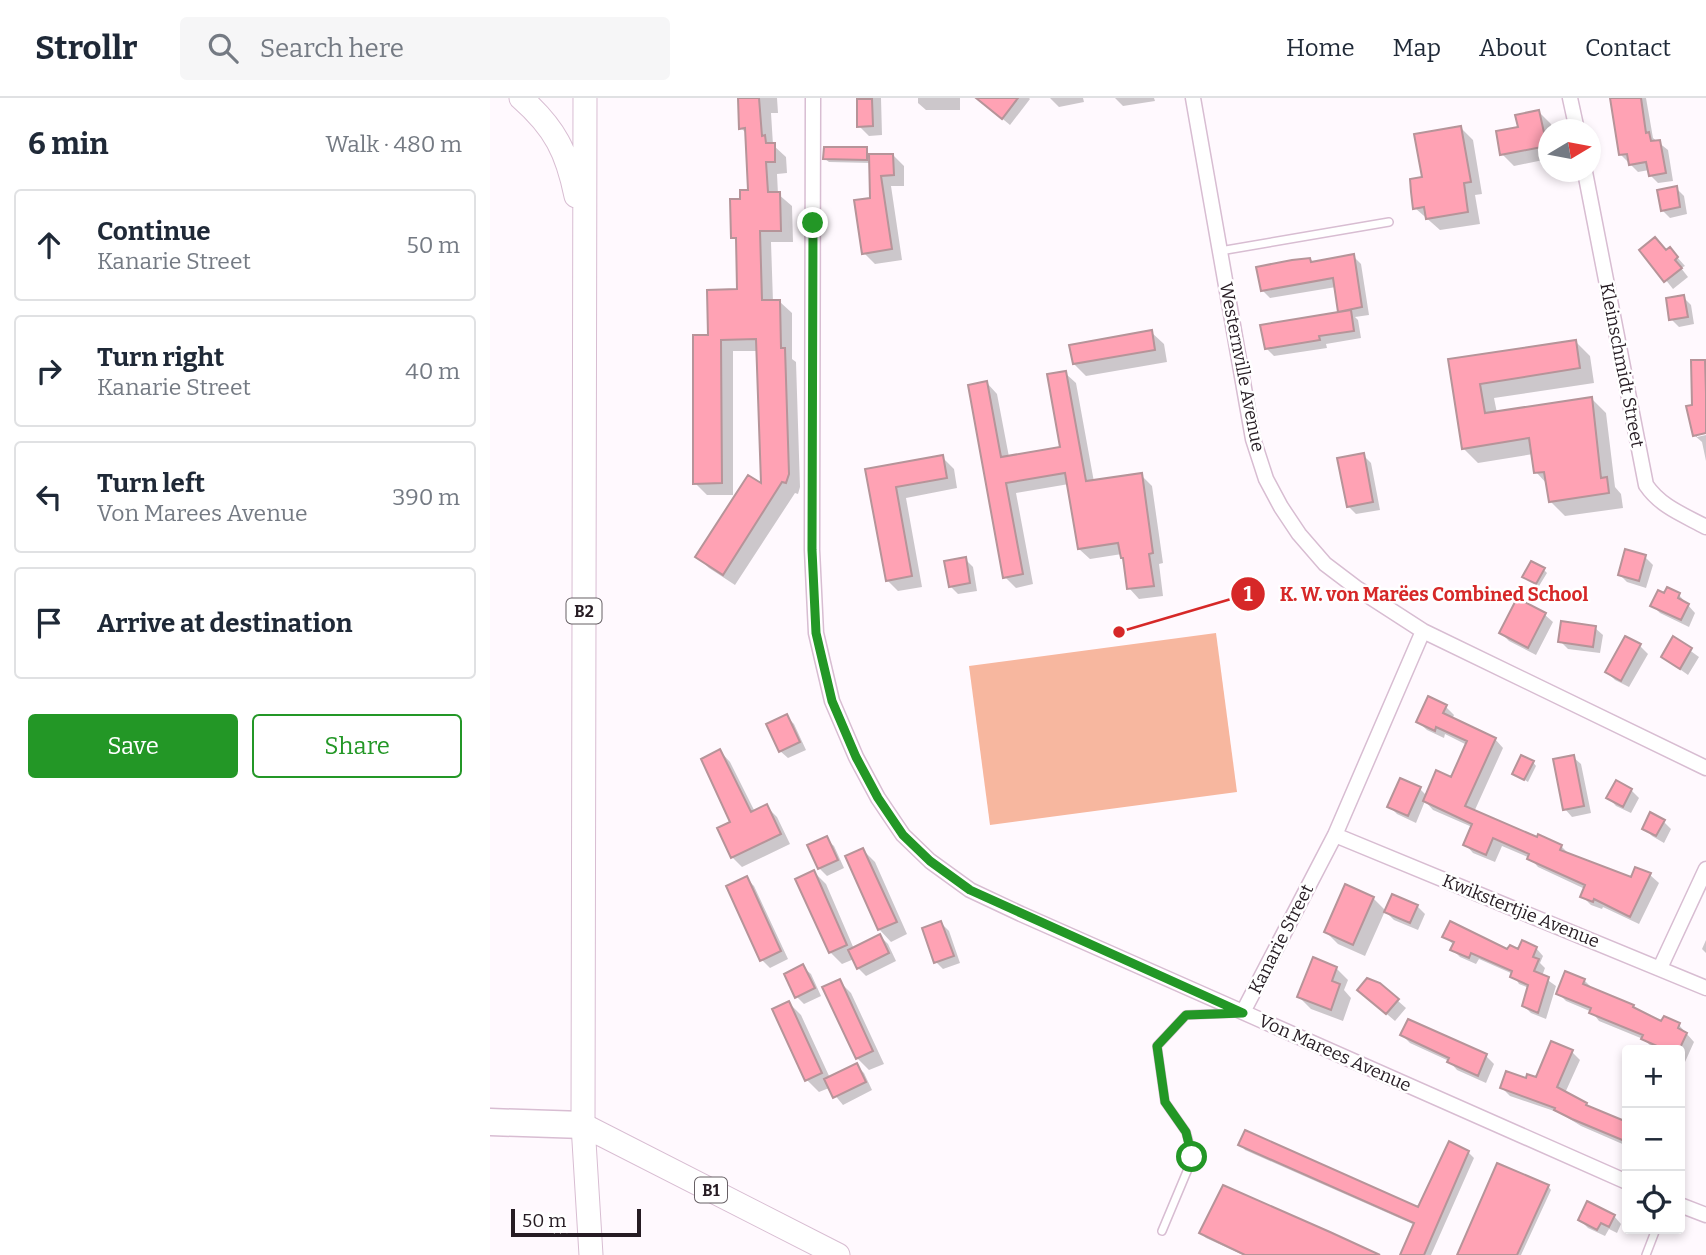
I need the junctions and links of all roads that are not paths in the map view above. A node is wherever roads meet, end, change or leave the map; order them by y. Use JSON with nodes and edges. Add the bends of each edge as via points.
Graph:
{"nodes":[{"id":1,"x":521,"y":98,"type":"edge"},
{"id":2,"x":585,"y":98,"type":"edge"},
{"id":3,"x":813,"y":98,"type":"edge"},
{"id":4,"x":1193,"y":98,"type":"edge"},
{"id":5,"x":1570,"y":98,"type":"edge"},
{"id":6,"x":1575,"y":119,"type":"edge"},
{"id":7,"x":1587,"y":182,"type":"edge"},
{"id":8,"x":1390,"y":222,"type":"dead end"},
{"id":9,"x":584,"y":241,"type":"junction"},
{"id":10,"x":1220,"y":251,"type":"junction"},
{"id":11,"x":1706,"y":527,"type":"edge"},
{"id":12,"x":1423,"y":631,"type":"junction"},
{"id":13,"x":1706,"y":768,"type":"edge"},
{"id":14,"x":1335,"y":835,"type":"junction"},
{"id":15,"x":1706,"y":869,"type":"edge"},
{"id":16,"x":1660,"y":968,"type":"junction"},
{"id":17,"x":1706,"y":988,"type":"edge"},
{"id":18,"x":1243,"y":1013,"type":"junction"},
{"id":19,"x":490,"y":1122,"type":"edge"},
{"id":20,"x":583,"y":1125,"type":"junction"},
{"id":21,"x":1622,"y":1180,"type":"edge"},
{"id":22,"x":1685,"y":1207,"type":"edge"},
{"id":23,"x":1706,"y":1215,"type":"edge"},
{"id":24,"x":1162,"y":1231,"type":"dead end"},
{"id":25,"x":1654,"y":1234,"type":"edge"},
{"id":26,"x":590,"y":1248,"type":"edge"},
{"id":27,"x":838,"y":1255,"type":"edge"},
{"id":28,"x":1646,"y":1255,"type":"edge"}],
"edges":[{"from":1,"to":9,"type":"highway","via":[[547,122],[559,141],[572,177]]},
{"from":2,"to":9,"type":"highway","number":"B2"},
{"from":3,"to":18,"type":"street","name":"Von Marees Avenue","via":[[812,550],[816,633],[832,701],[856,757],[903,835],[970,890]]},
{"from":4,"to":10,"type":"street","name":"Westernville Avenue"},
{"from":5,"to":6,"type":"street"},
{"from":7,"to":11,"type":"street","name":"Kleinschmidt Street","via":[[1646,485],[1664,505]]},
{"from":8,"to":10,"type":"lane"},
{"from":9,"to":20,"type":"highway","number":"B2"},
{"from":10,"to":12,"type":"street","name":"Westernville Avenue","via":[[1254,439],[1266,479],[1299,534],[1325,564]]},
{"from":12,"to":13,"type":"street","name":"Westernville Avenue"},
{"from":12,"to":14,"type":"street","name":"Kanarie Street"},
{"from":14,"to":16,"type":"street","name":"Kwikstertjie Avenue"},
{"from":14,"to":18,"type":"street","name":"Kanarie Street"},
{"from":15,"to":16,"type":"street"},
{"from":16,"to":17,"type":"street","name":"Kwikstertjie Avenue"},
{"from":18,"to":21,"type":"street","name":"Von Marees Avenue"},
{"from":18,"to":24,"type":"lane","name":"Kanarie Street","via":[[1186,1015],[1157,1046],[1165,1102],[1186,1132],[1192,1157]]},
{"from":19,"to":20,"type":"highway"},
{"from":20,"to":26,"type":"highway"},
{"from":20,"to":27,"type":"highway","number":"B1"},
{"from":22,"to":23,"type":"street"},
{"from":25,"to":28,"type":"lane"}]}
